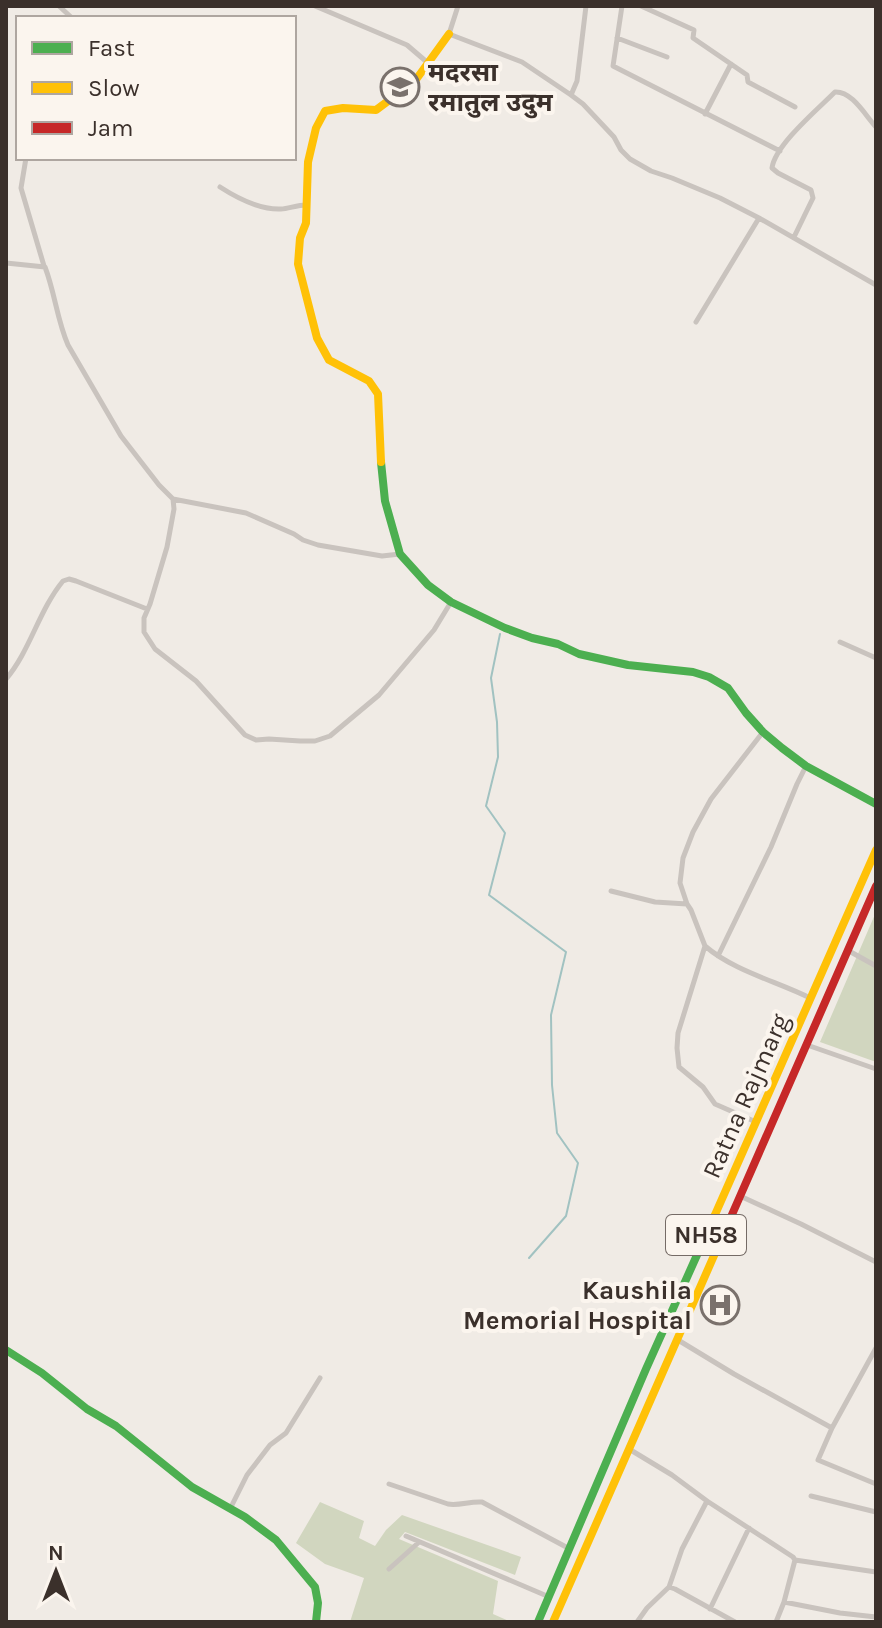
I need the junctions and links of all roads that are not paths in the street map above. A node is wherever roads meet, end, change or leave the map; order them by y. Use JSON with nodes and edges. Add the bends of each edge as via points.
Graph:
{"nodes":[{"id":1,"x":315,"y":6,"type":"edge"},
{"id":2,"x":458,"y":6,"type":"edge"},
{"id":3,"x":586,"y":6,"type":"edge"},
{"id":4,"x":622,"y":6,"type":"edge"},
{"id":5,"x":641,"y":6,"type":"edge"},
{"id":6,"x":449,"y":34,"type":"junction"},
{"id":7,"x":617,"y":38,"type":"junction"},
{"id":8,"x":667,"y":57,"type":"dead end"},
{"id":9,"x":429,"y":64,"type":"junction"},
{"id":10,"x":731,"y":64,"type":"junction"},
{"id":11,"x":571,"y":95,"type":"junction"},
{"id":12,"x":795,"y":107,"type":"dead end"},
{"id":13,"x":705,"y":114,"type":"junction"},
{"id":14,"x":876,"y":127,"type":"edge"},
{"id":15,"x":780,"y":151,"type":"junction"},
{"id":16,"x":26,"y":160,"type":"edge"},
{"id":17,"x":220,"y":187,"type":"dead end"},
{"id":18,"x":306,"y":205,"type":"junction"},
{"id":19,"x":759,"y":218,"type":"junction"},
{"id":20,"x":794,"y":237,"type":"junction"},
{"id":21,"x":6,"y":263,"type":"edge"},
{"id":22,"x":45,"y":267,"type":"junction"},
{"id":23,"x":876,"y":285,"type":"edge"},
{"id":24,"x":696,"y":322,"type":"dead end"},
{"id":25,"x":173,"y":499,"type":"junction"},
{"id":26,"x":400,"y":554,"type":"junction"},
{"id":27,"x":451,"y":602,"type":"junction"},
{"id":28,"x":147,"y":609,"type":"junction"},
{"id":29,"x":840,"y":642,"type":"dead end"},
{"id":30,"x":876,"y":658,"type":"edge"},
{"id":31,"x":6,"y":679,"type":"edge"},
{"id":32,"x":763,"y":732,"type":"junction"},
{"id":33,"x":806,"y":766,"type":"junction"},
{"id":34,"x":876,"y":804,"type":"edge"},
{"id":35,"x":876,"y":850,"type":"edge"},
{"id":36,"x":876,"y":886,"type":"edge"},
{"id":37,"x":611,"y":891,"type":"dead end"},
{"id":38,"x":687,"y":904,"type":"junction"},
{"id":39,"x":705,"y":946,"type":"junction"},
{"id":40,"x":848,"y":951,"type":"junction"},
{"id":41,"x":718,"y":956,"type":"junction"},
{"id":42,"x":876,"y":966,"type":"edge"},
{"id":43,"x":811,"y":998,"type":"junction"},
{"id":44,"x":807,"y":1045,"type":"junction"},
{"id":45,"x":876,"y":1069,"type":"edge"},
{"id":46,"x":756,"y":1123,"type":"junction"},
{"id":47,"x":740,"y":1196,"type":"junction"},
{"id":48,"x":876,"y":1262,"type":"edge"},
{"id":49,"x":677,"y":1339,"type":"junction"},
{"id":50,"x":876,"y":1348,"type":"edge"},
{"id":51,"x":6,"y":1350,"type":"edge"},
{"id":52,"x":869,"y":1361,"type":"junction"},
{"id":53,"x":876,"y":1366,"type":"edge"},
{"id":54,"x":320,"y":1378,"type":"dead end"},
{"id":55,"x":832,"y":1428,"type":"junction"},
{"id":56,"x":629,"y":1449,"type":"junction"},
{"id":57,"x":389,"y":1484,"type":"dead end"},
{"id":58,"x":876,"y":1484,"type":"edge"},
{"id":59,"x":811,"y":1496,"type":"dead end"},
{"id":60,"x":707,"y":1501,"type":"junction"},
{"id":61,"x":230,"y":1509,"type":"junction"},
{"id":62,"x":876,"y":1512,"type":"edge"},
{"id":63,"x":749,"y":1528,"type":"junction"},
{"id":64,"x":406,"y":1536,"type":"dead end"},
{"id":65,"x":418,"y":1543,"type":"junction"},
{"id":66,"x":569,"y":1549,"type":"junction"},
{"id":67,"x":795,"y":1560,"type":"junction"},
{"id":68,"x":389,"y":1569,"type":"dead end"},
{"id":69,"x":876,"y":1572,"type":"edge"},
{"id":70,"x":669,"y":1587,"type":"junction"},
{"id":71,"x":548,"y":1596,"type":"junction"},
{"id":72,"x":784,"y":1602,"type":"junction"},
{"id":73,"x":710,"y":1609,"type":"junction"},
{"id":74,"x":876,"y":1617,"type":"edge"},
{"id":75,"x":556,"y":1621,"type":"edge"},
{"id":76,"x":316,"y":1622,"type":"edge"},
{"id":77,"x":538,"y":1622,"type":"edge"},
{"id":78,"x":637,"y":1622,"type":"edge"},
{"id":79,"x":735,"y":1622,"type":"edge"},
{"id":80,"x":776,"y":1622,"type":"edge"}],
"edges":[{"from":1,"to":9,"type":"street","via":[[407,45]]},
{"from":2,"to":6,"type":"street"},
{"from":3,"to":11,"type":"street"},
{"from":4,"to":7,"type":"street"},
{"from":5,"to":10,"type":"street","via":[[694,30],[693,38]]},
{"from":6,"to":9,"type":"main road"},
{"from":6,"to":11,"type":"street","via":[[522,62]]},
{"from":7,"to":8,"type":"street"},
{"from":7,"to":13,"type":"street","via":[[613,66]]},
{"from":9,"to":18,"type":"main road","via":[[376,110],[325,111],[308,162]]},
{"from":10,"to":12,"type":"street","via":[[747,75],[748,82]]},
{"from":10,"to":13,"type":"street"},
{"from":11,"to":19,"type":"street","via":[[630,159]]},
{"from":13,"to":15,"type":"street"},
{"from":14,"to":15,"type":"street","via":[[848,95],[835,92]]},
{"from":15,"to":20,"type":"street","via":[[772,168],[811,190],[813,198]]},
{"from":16,"to":22,"type":"street","via":[[22,195]]},
{"from":17,"to":18,"type":"street","via":[[259,206]]},
{"from":18,"to":26,"type":"main road","via":[[298,264],[306,298],[329,360],[369,381],[378,394],[385,501]]},
{"from":19,"to":20,"type":"street"},
{"from":19,"to":24,"type":"street"},
{"from":20,"to":23,"type":"street"},
{"from":21,"to":22,"type":"street"},
{"from":22,"to":25,"type":"street","via":[[68,345],[121,436]]},
{"from":25,"to":26,"type":"street","via":[[246,513],[318,545]]},
{"from":25,"to":28,"type":"street","via":[[167,547]]},
{"from":26,"to":27,"type":"main road"},
{"from":27,"to":28,"type":"street","via":[[379,695],[330,736],[315,741],[256,740],[245,735],[196,681],[155,649],[142,624]]},
{"from":27,"to":32,"type":"main road","via":[[579,654],[709,677],[728,688]]},
{"from":28,"to":31,"type":"street","via":[[76,581],[63,581]]},
{"from":29,"to":30,"type":"street"},
{"from":32,"to":33,"type":"main road"},
{"from":32,"to":38,"type":"street","via":[[711,799],[693,832],[680,883]]},
{"from":33,"to":34,"type":"main road"},
{"from":33,"to":41,"type":"street"},
{"from":35,"to":43,"type":"main road","name":"Ratna Rajmarg","number":"NH58"},
{"from":36,"to":40,"type":"main road","name":"Ratna Rajmarg","number":"NH58"},
{"from":37,"to":38,"type":"street"},
{"from":38,"to":39,"type":"street"},
{"from":39,"to":41,"type":"street"},
{"from":39,"to":46,"type":"street","via":[[678,1033],[679,1067],[715,1104]]},
{"from":40,"to":42,"type":"street"},
{"from":40,"to":44,"type":"main road","name":"Ratna Rajmarg","number":"NH58"},
{"from":41,"to":43,"type":"street"},
{"from":43,"to":46,"type":"main road","name":"Ratna Rajmarg","number":"NH58"},
{"from":44,"to":45,"type":"street"},
{"from":44,"to":47,"type":"main road","name":"Ratna Rajmarg","number":"NH58"},
{"from":46,"to":66,"type":"main road","name":"Ratna Rajmarg","number":"NH58"},
{"from":47,"to":48,"type":"street"},
{"from":47,"to":49,"type":"main road","name":"Ratna Rajmarg","number":"NH58"},
{"from":49,"to":55,"type":"street"},
{"from":49,"to":56,"type":"main road","name":"Ratna Rajmarg","number":"NH58"},
{"from":50,"to":52,"type":"street"},
{"from":51,"to":61,"type":"main road","via":[[116,1426],[192,1487]]},
{"from":52,"to":53,"type":"street"},
{"from":52,"to":55,"type":"street"},
{"from":54,"to":61,"type":"street","via":[[286,1433],[247,1475]]},
{"from":55,"to":58,"type":"street","via":[[818,1460]]},
{"from":56,"to":60,"type":"street"},
{"from":56,"to":75,"type":"main road","name":"Ratna Rajmarg","number":"NH58"},
{"from":57,"to":66,"type":"street","via":[[448,1504],[482,1502]]},
{"from":59,"to":62,"type":"street"},
{"from":60,"to":63,"type":"street"},
{"from":60,"to":70,"type":"street"},
{"from":61,"to":76,"type":"main road","via":[[276,1540],[315,1587]]},
{"from":63,"to":67,"type":"street"},
{"from":63,"to":73,"type":"street"},
{"from":64,"to":65,"type":"street"},
{"from":65,"to":68,"type":"street"},
{"from":65,"to":71,"type":"street"},
{"from":66,"to":71,"type":"main road","name":"Ratna Rajmarg","number":"NH58"},
{"from":67,"to":69,"type":"street"},
{"from":67,"to":72,"type":"street"},
{"from":70,"to":73,"type":"street"},
{"from":70,"to":78,"type":"street"},
{"from":71,"to":77,"type":"main road","name":"Ratna Rajmarg","number":"NH58"},
{"from":72,"to":74,"type":"street"},
{"from":72,"to":80,"type":"street"},
{"from":73,"to":79,"type":"street"}]}
